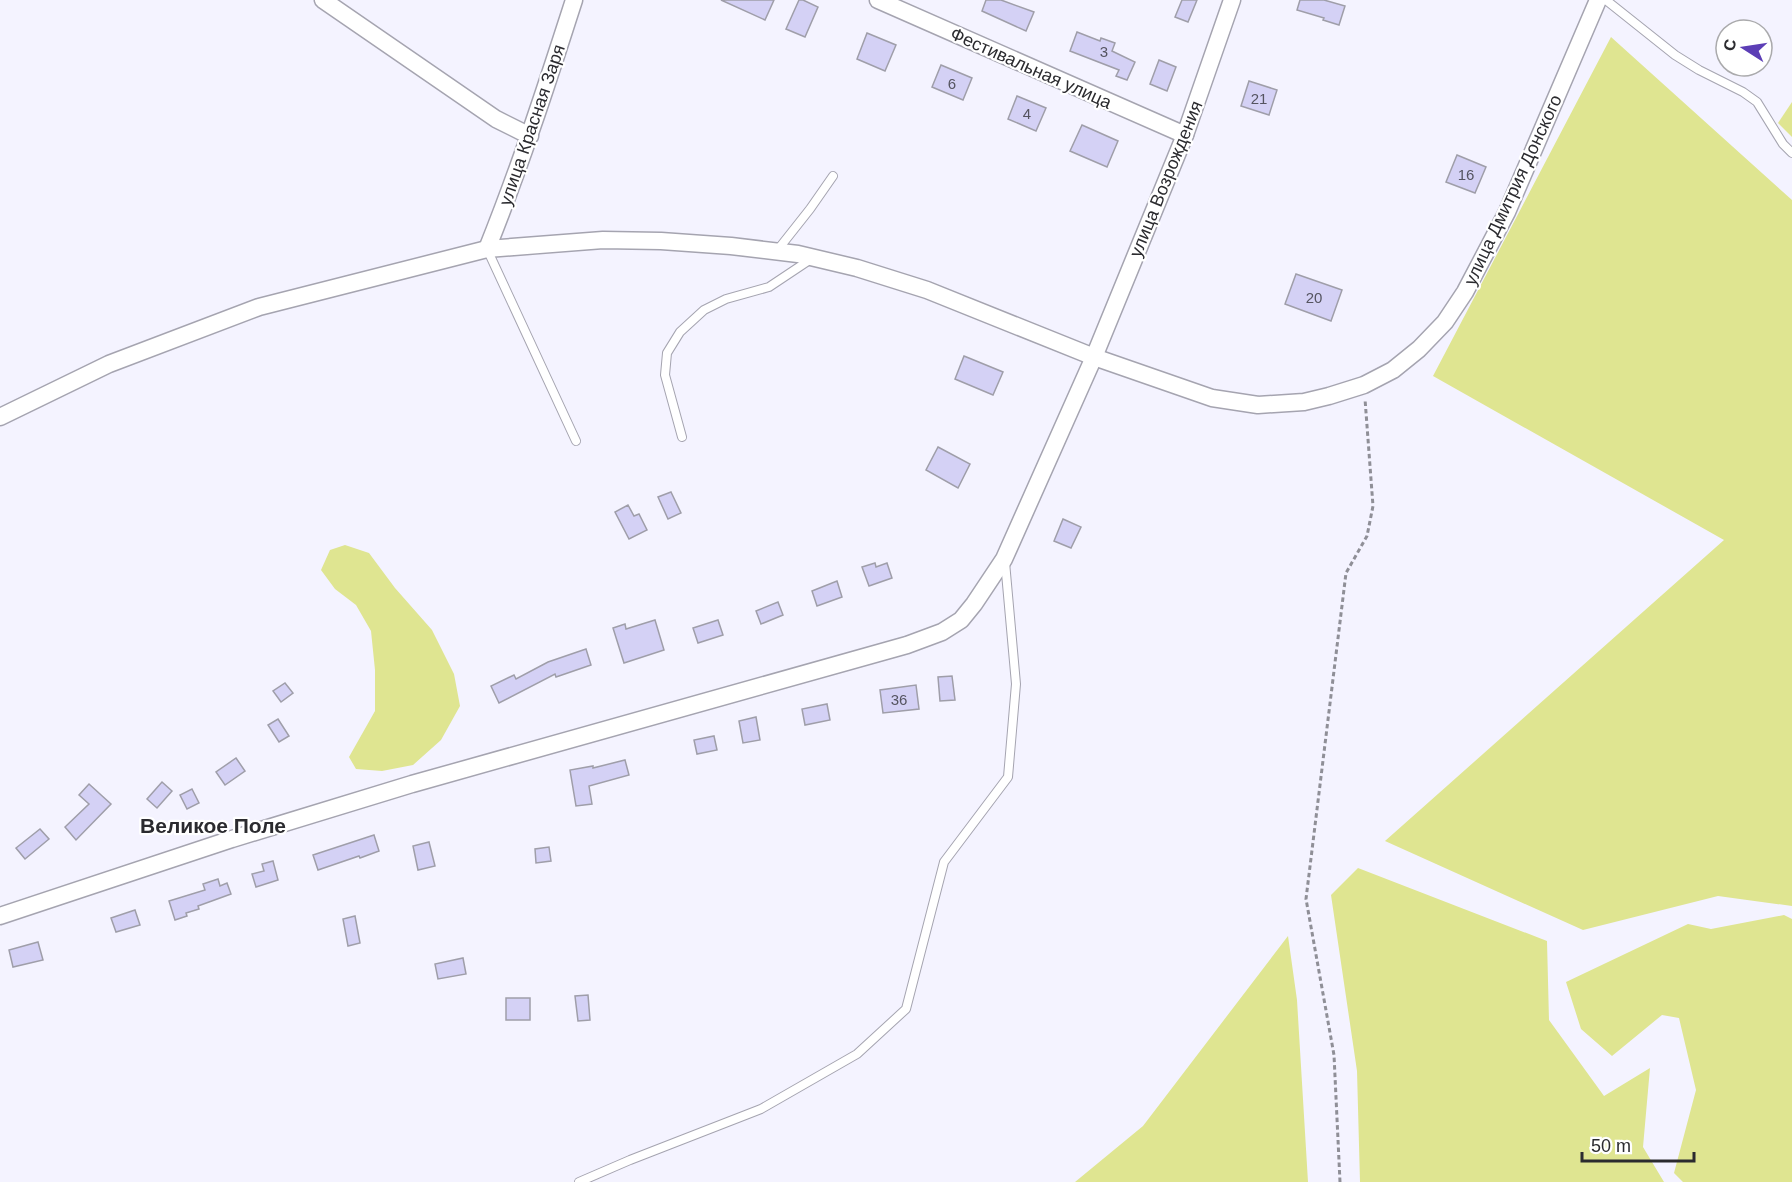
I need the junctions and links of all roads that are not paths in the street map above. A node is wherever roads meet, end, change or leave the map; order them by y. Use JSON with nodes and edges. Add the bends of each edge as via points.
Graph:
{"nodes":[{"id":1,"x":323,"y":0,"type":"edge"},
{"id":2,"x":573,"y":0,"type":"edge"},
{"id":3,"x":878,"y":0,"type":"edge"},
{"id":4,"x":1232,"y":0,"type":"edge"},
{"id":5,"x":1598,"y":0,"type":"edge"},
{"id":6,"x":1606,"y":0,"type":"edge"},
{"id":7,"x":1185,"y":135,"type":"junction"},
{"id":8,"x":530,"y":136,"type":"junction"},
{"id":9,"x":1792,"y":153,"type":"edge"},
{"id":10,"x":833,"y":176,"type":"dead end"},
{"id":11,"x":487,"y":249,"type":"junction"},
{"id":12,"x":776,"y":252,"type":"junction"},
{"id":13,"x":813,"y":258,"type":"junction"},
{"id":14,"x":1094,"y":357,"type":"junction"},
{"id":15,"x":0,"y":417,"type":"edge"},
{"id":16,"x":682,"y":437,"type":"dead end"},
{"id":17,"x":576,"y":441,"type":"dead end"},
{"id":18,"x":1004,"y":559,"type":"junction"},
{"id":19,"x":0,"y":916,"type":"edge"},
{"id":20,"x":579,"y":1182,"type":"edge"}],
"edges":[{"from":1,"to":8,"type":"street","via":[[496,119]]},
{"from":2,"to":8,"type":"street","name":"улица Красная Заря"},
{"from":3,"to":7,"type":"street","name":"Фестивальная улица"},
{"from":4,"to":7,"type":"street","name":"улица Возрождения"},
{"from":5,"to":14,"type":"street","name":"улица Дмитрия Донского","via":[[1507,212],[1465,292],[1445,322],[1393,370],[1329,396],[1258,405],[1212,398]]},
{"from":6,"to":9,"type":"lane","via":[[1675,55],[1757,102]]},
{"from":7,"to":14,"type":"street","name":"улица Возрождения"},
{"from":8,"to":11,"type":"street","name":"улица Красная Заря"},
{"from":10,"to":12,"type":"lane"},
{"from":11,"to":12,"type":"street","name":"улица Дмитрия Донского","via":[[603,240],[661,241]]},
{"from":11,"to":15,"type":"street","name":"улица Дмитрия Донского","via":[[259,307],[109,364]]},
{"from":11,"to":17,"type":"lane"},
{"from":12,"to":13,"type":"street","name":"улица Дмитрия Донского"},
{"from":13,"to":14,"type":"street","name":"улица Дмитрия Донского","via":[[927,290]]},
{"from":13,"to":16,"type":"lane","via":[[769,287],[726,299],[704,310],[680,332],[667,353],[665,375]]},
{"from":14,"to":18,"type":"street","name":"улица Возрождения"},
{"from":18,"to":19,"type":"street","name":"улица Возрождения","via":[[961,620],[933,636],[412,784]]},
{"from":18,"to":20,"type":"lane","via":[[1016,684],[1008,777],[944,862],[906,1009],[857,1054],[761,1109]]}]}
